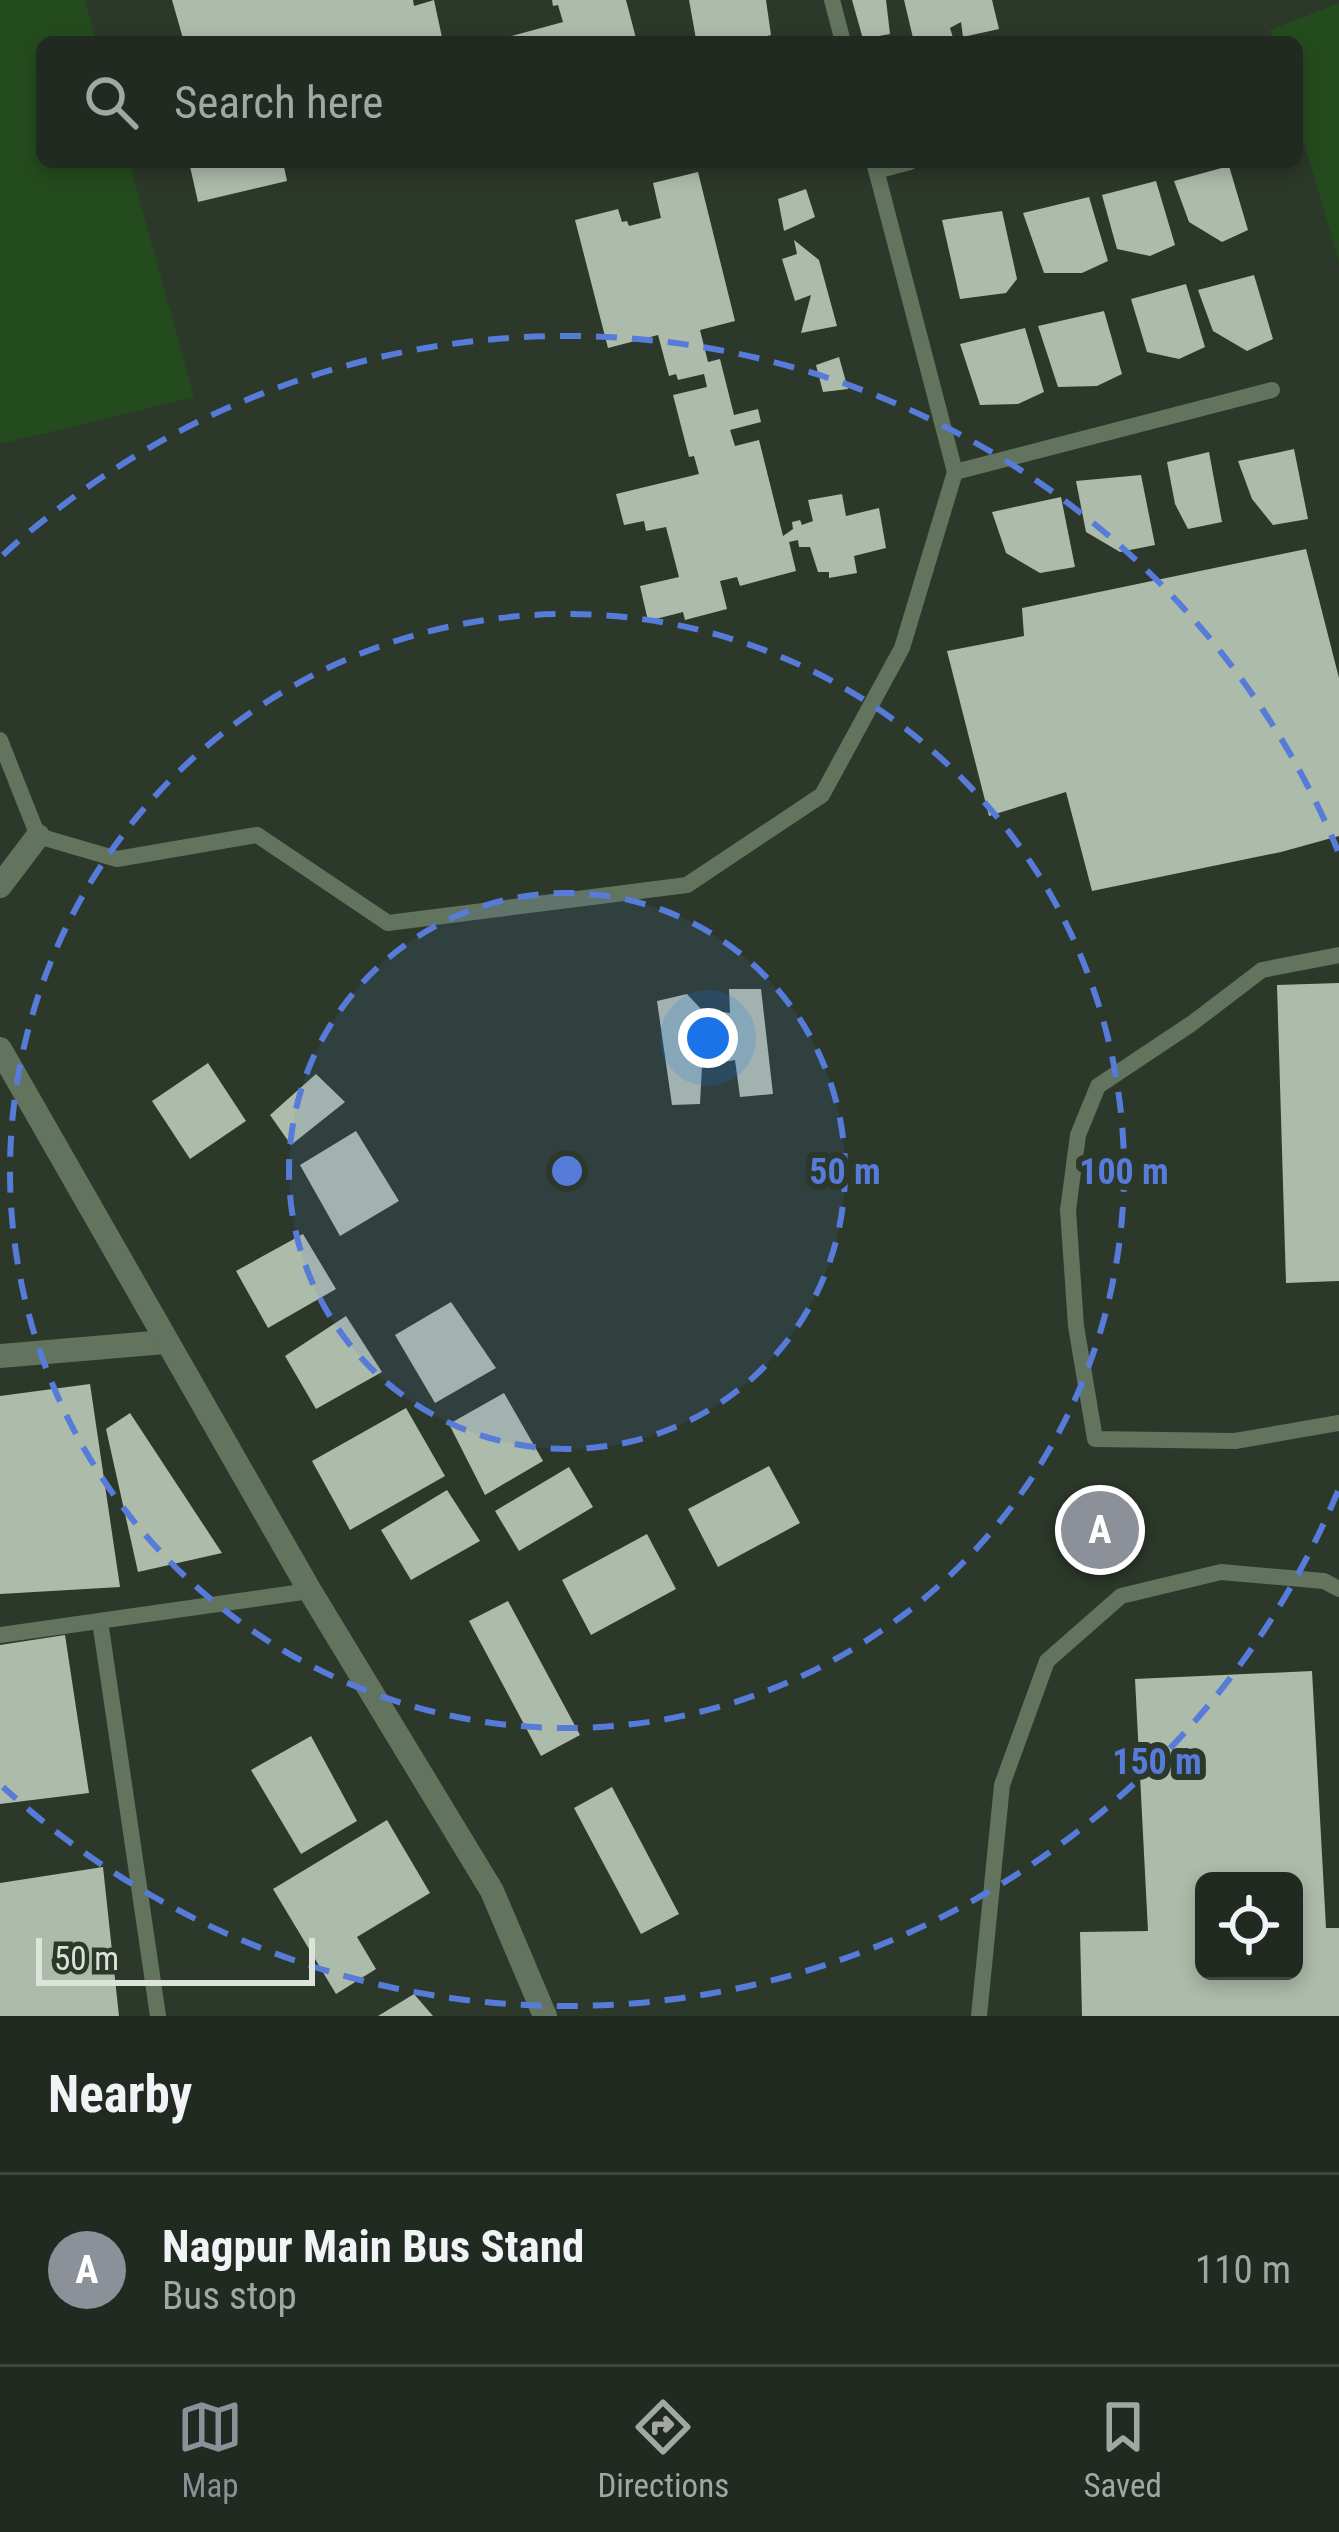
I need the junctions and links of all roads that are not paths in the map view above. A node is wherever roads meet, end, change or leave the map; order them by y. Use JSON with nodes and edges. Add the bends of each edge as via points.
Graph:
{"nodes":[{"id":1,"x":832,"y":0,"type":"edge"},
{"id":2,"x":841,"y":36,"type":"edge"},
{"id":3,"x":876,"y":168,"type":"edge"},
{"id":4,"x":1272,"y":390,"type":"dead end"},
{"id":5,"x":955,"y":472,"type":"junction"},
{"id":6,"x":0,"y":740,"type":"edge"},
{"id":7,"x":38,"y":836,"type":"junction"},
{"id":8,"x":0,"y":886,"type":"edge"},
{"id":9,"x":1339,"y":955,"type":"edge"},
{"id":10,"x":0,"y":1049,"type":"edge"},
{"id":11,"x":165,"y":1342,"type":"junction"},
{"id":12,"x":0,"y":1356,"type":"edge"},
{"id":13,"x":1339,"y":1423,"type":"edge"},
{"id":14,"x":1339,"y":1589,"type":"edge"},
{"id":15,"x":310,"y":1591,"type":"junction"},
{"id":16,"x":100,"y":1621,"type":"junction"},
{"id":17,"x":0,"y":1635,"type":"edge"},
{"id":18,"x":158,"y":2016,"type":"edge"},
{"id":19,"x":545,"y":2016,"type":"edge"},
{"id":20,"x":979,"y":2016,"type":"edge"}],
"edges":[{"from":1,"to":2,"type":"lane"},
{"from":3,"to":5,"type":"lane"},
{"from":4,"to":5,"type":"lane"},
{"from":5,"to":7,"type":"lane","via":[[902,648],[822,795],[687,885],[388,923],[257,835],[117,859]]},
{"from":6,"to":7,"type":"lane"},
{"from":7,"to":8,"type":"street"},
{"from":9,"to":13,"type":"lane","via":[[1262,970],[1098,1086],[1078,1136],[1069,1210],[1076,1326],[1095,1439],[1235,1441]]},
{"from":10,"to":11,"type":"street"},
{"from":11,"to":12,"type":"street"},
{"from":11,"to":15,"type":"street"},
{"from":14,"to":20,"type":"lane","via":[[1221,1572],[1121,1596],[1047,1660],[1002,1785]]},
{"from":15,"to":16,"type":"lane"},
{"from":15,"to":19,"type":"street","via":[[492,1891]]},
{"from":16,"to":17,"type":"lane"},
{"from":16,"to":18,"type":"lane"}]}
